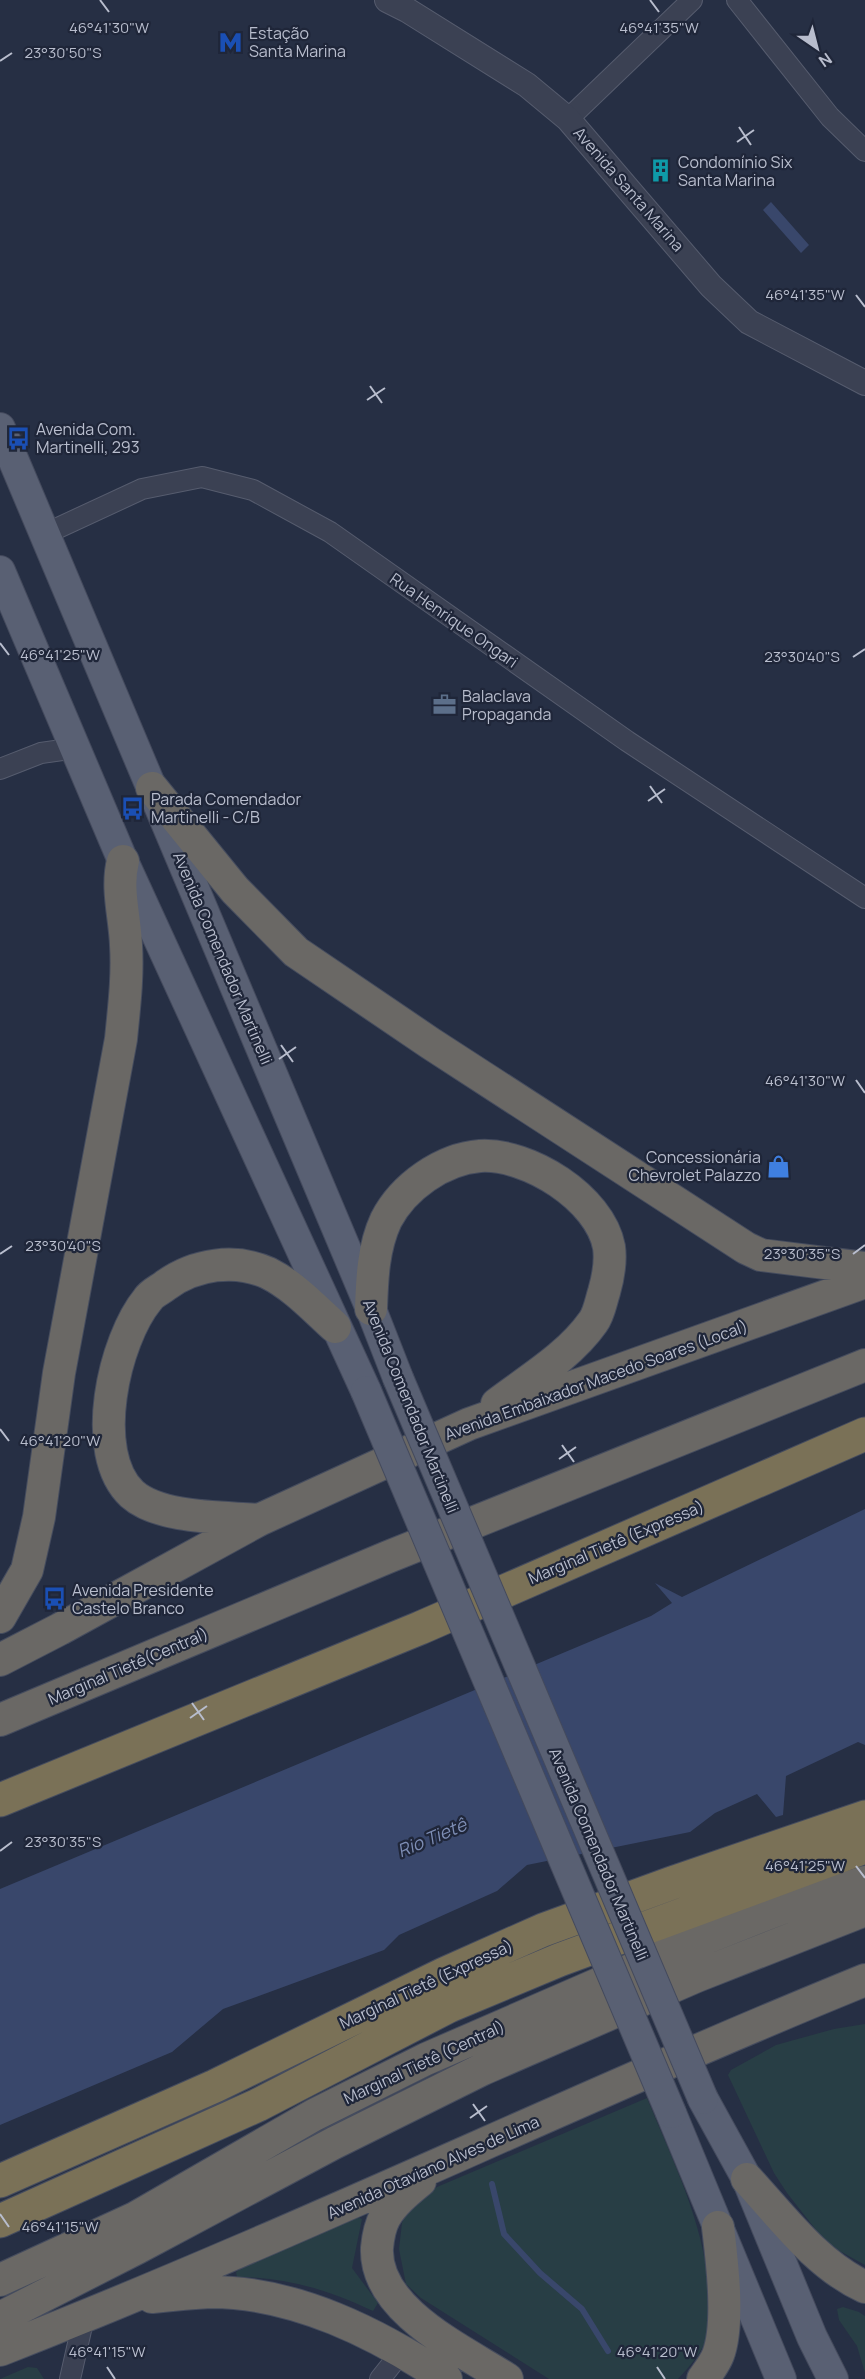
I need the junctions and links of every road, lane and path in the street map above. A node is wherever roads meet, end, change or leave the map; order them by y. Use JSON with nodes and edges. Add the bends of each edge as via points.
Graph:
{"nodes":[{"id":1,"x":387,"y":0,"type":"edge"},
{"id":2,"x":692,"y":0,"type":"edge"},
{"id":3,"x":737,"y":0,"type":"edge"},
{"id":4,"x":568,"y":118,"type":"junction"},
{"id":5,"x":865,"y":151,"type":"edge"},
{"id":6,"x":865,"y":383,"type":"edge"},
{"id":7,"x":0,"y":428,"type":"edge"},
{"id":8,"x":45,"y":534,"type":"junction"},
{"id":9,"x":0,"y":570,"type":"edge"},
{"id":10,"x":76,"y":748,"type":"junction"},
{"id":11,"x":0,"y":769,"type":"edge"},
{"id":12,"x":152,"y":788,"type":"junction"},
{"id":13,"x":123,"y":861,"type":"junction"},
{"id":14,"x":865,"y":898,"type":"edge"},
{"id":15,"x":865,"y":1268,"type":"edge"},
{"id":16,"x":865,"y":1282,"type":"edge"},
{"id":17,"x":371,"y":1309,"type":"junction"},
{"id":18,"x":335,"y":1327,"type":"junction"},
{"id":19,"x":865,"y":1365,"type":"edge"},
{"id":20,"x":468,"y":1425,"type":"junction"},
{"id":21,"x":865,"y":1434,"type":"edge"},
{"id":22,"x":259,"y":1520,"type":"junction"},
{"id":23,"x":0,"y":1617,"type":"edge"},
{"id":24,"x":0,"y":1660,"type":"edge"},
{"id":25,"x":0,"y":1720,"type":"edge"},
{"id":26,"x":110,"y":1756,"type":"junction"},
{"id":27,"x":0,"y":1776,"type":"edge"},
{"id":28,"x":0,"y":1800,"type":"edge"},
{"id":29,"x":865,"y":1817,"type":"edge"},
{"id":30,"x":865,"y":1847,"type":"edge"},
{"id":31,"x":865,"y":1882,"type":"edge"},
{"id":32,"x":865,"y":1910,"type":"edge"},
{"id":33,"x":865,"y":1980,"type":"edge"},
{"id":34,"x":865,"y":2001,"type":"edge"},
{"id":35,"x":731,"y":2035,"type":"junction"},
{"id":36,"x":440,"y":2165,"type":"junction"},
{"id":37,"x":747,"y":2179,"type":"junction"},
{"id":38,"x":0,"y":2181,"type":"edge"},
{"id":39,"x":46,"y":2201,"type":"junction"},
{"id":40,"x":0,"y":2221,"type":"edge"},
{"id":41,"x":718,"y":2227,"type":"junction"},
{"id":42,"x":0,"y":2237,"type":"edge"},
{"id":43,"x":0,"y":2280,"type":"edge"},
{"id":44,"x":865,"y":2287,"type":"edge"},
{"id":45,"x":127,"y":2299,"type":"junction"},
{"id":46,"x":84,"y":2317,"type":"junction"},
{"id":47,"x":0,"y":2318,"type":"edge"},
{"id":48,"x":0,"y":2350,"type":"edge"},
{"id":49,"x":403,"y":2350,"type":"junction"},
{"id":50,"x":70,"y":2379,"type":"edge"},
{"id":51,"x":380,"y":2379,"type":"edge"},
{"id":52,"x":446,"y":2379,"type":"edge"},
{"id":53,"x":507,"y":2379,"type":"edge"},
{"id":54,"x":703,"y":2379,"type":"edge"},
{"id":55,"x":781,"y":2379,"type":"edge"},
{"id":56,"x":833,"y":2379,"type":"edge"}],
"edges":[{"from":1,"to":4,"type":"street","name":"Avenida Santa Marina","via":[[527,85]]},
{"from":2,"to":4,"type":"street"},
{"from":3,"to":5,"type":"street","via":[[831,117]]},
{"from":4,"to":6,"type":"street","name":"Avenida Santa Marina","via":[[711,286],[749,322]]},
{"from":7,"to":8,"type":"main road","name":"Avenida Comendador Martinelli"},
{"from":8,"to":12,"type":"main road","name":"Avenida Comendador Martinelli"},
{"from":8,"to":14,"type":"street","name":"Rua Henrique Ongari","via":[[142,489],[202,477],[253,490],[330,532],[627,741]]},
{"from":9,"to":10,"type":"main road","name":"Avenida Comendador Martinelli"},
{"from":10,"to":11,"type":"street","via":[[41,753]]},
{"from":10,"to":13,"type":"main road","name":"Avenida Comendador Martinelli"},
{"from":12,"to":15,"type":"highway","via":[[235,890],[296,952],[746,1248],[761,1255]]},
{"from":12,"to":17,"type":"main road","name":"Avenida Comendador Martinelli"},
{"from":13,"to":18,"type":"main road","name":"Avenida Comendador Martinelli"},
{"from":13,"to":23,"type":"highway","via":[[119,878],[126,980],[121,1039],[59,1373],[39,1517],[27,1570]]},
{"from":16,"to":20,"type":"highway","name":"Avenida Embaixador Macedo Soares (Local)"},
{"from":17,"to":20,"type":"highway","via":[[373,1270],[387,1220],[420,1180],[444,1166],[480,1156],[512,1159],[542,1172],[582,1202],[601,1226],[609,1247],[608,1278],[594,1321],[558,1359]]},
{"from":17,"to":37,"type":"main road","name":"Avenida Comendador Martinelli","bridge":true,"via":[[703,2099]]},
{"from":18,"to":22,"type":"highway","via":[[291,1286],[244,1265],[210,1265],[177,1277],[149,1297],[133,1319],[119,1358],[110,1407],[110,1444],[117,1473],[133,1494],[173,1512]]},
{"from":18,"to":41,"type":"main road","name":"Avenida Comendador Martinelli","bridge":true,"via":[[366,1391]]},
{"from":19,"to":25,"type":"highway","name":"Marginal Tietê(Central)","via":[[388,1557]]},
{"from":20,"to":22,"type":"highway","name":"Avenida Embaixador Macedo Soares (Local)"},
{"from":21,"to":26,"type":"highway","name":"Marginal Tietê (Expressa)","via":[[420,1628]]},
{"from":22,"to":24,"type":"highway","name":"Avenida Embaixador Macedo Soares (Local)"},
{"from":26,"to":27,"type":"highway","via":[[27,1766]]},
{"from":26,"to":28,"type":"highway","name":"Marginal Tietê (Expressa)"},
{"from":29,"to":38,"type":"highway","name":"Marginal Tietê (Expressa)","via":[[543,1930],[215,2086]]},
{"from":30,"to":39,"type":"highway","via":[[559,1960],[449,2007],[258,2104]]},
{"from":31,"to":43,"type":"highway","name":"Marginal Tietê (Central)","via":[[782,1908],[699,1941],[426,2059],[314,2115],[135,2218]]},
{"from":32,"to":47,"type":"highway","via":[[697,1976],[483,2069]]},
{"from":33,"to":35,"type":"highway","name":"Avenida Otaviano Alves de Lima"},
{"from":34,"to":35,"type":"highway","via":[[812,2010]]},
{"from":35,"to":36,"type":"highway","name":"Avenida Otaviano Alves de Lima"},
{"from":36,"to":45,"type":"highway","name":"Avenida Otaviano Alves de Lima"},
{"from":36,"to":53,"type":"highway","via":[[394,2204],[384,2218],[377,2257],[381,2274],[402,2308],[423,2326]]},
{"from":37,"to":44,"type":"highway","via":[[814,2252]]},
{"from":37,"to":56,"type":"main road","name":"Avenida Comendador Martinelli"},
{"from":39,"to":40,"type":"highway"},
{"from":39,"to":42,"type":"highway","via":[[14,2230]]},
{"from":41,"to":54,"type":"highway","via":[[724,2301],[722,2334],[718,2355]]},
{"from":41,"to":55,"type":"main road","name":"Avenida Comendador Martinelli"},
{"from":45,"to":46,"type":"highway","name":"Avenida Otaviano Alves de Lima"},
{"from":45,"to":49,"type":"highway","via":[[212,2292],[252,2296],[328,2316]]},
{"from":46,"to":48,"type":"highway","name":"Avenida Otaviano Alves de Lima"},
{"from":46,"to":50,"type":"street"},
{"from":49,"to":51,"type":"street"},
{"from":49,"to":52,"type":"highway"}]}
